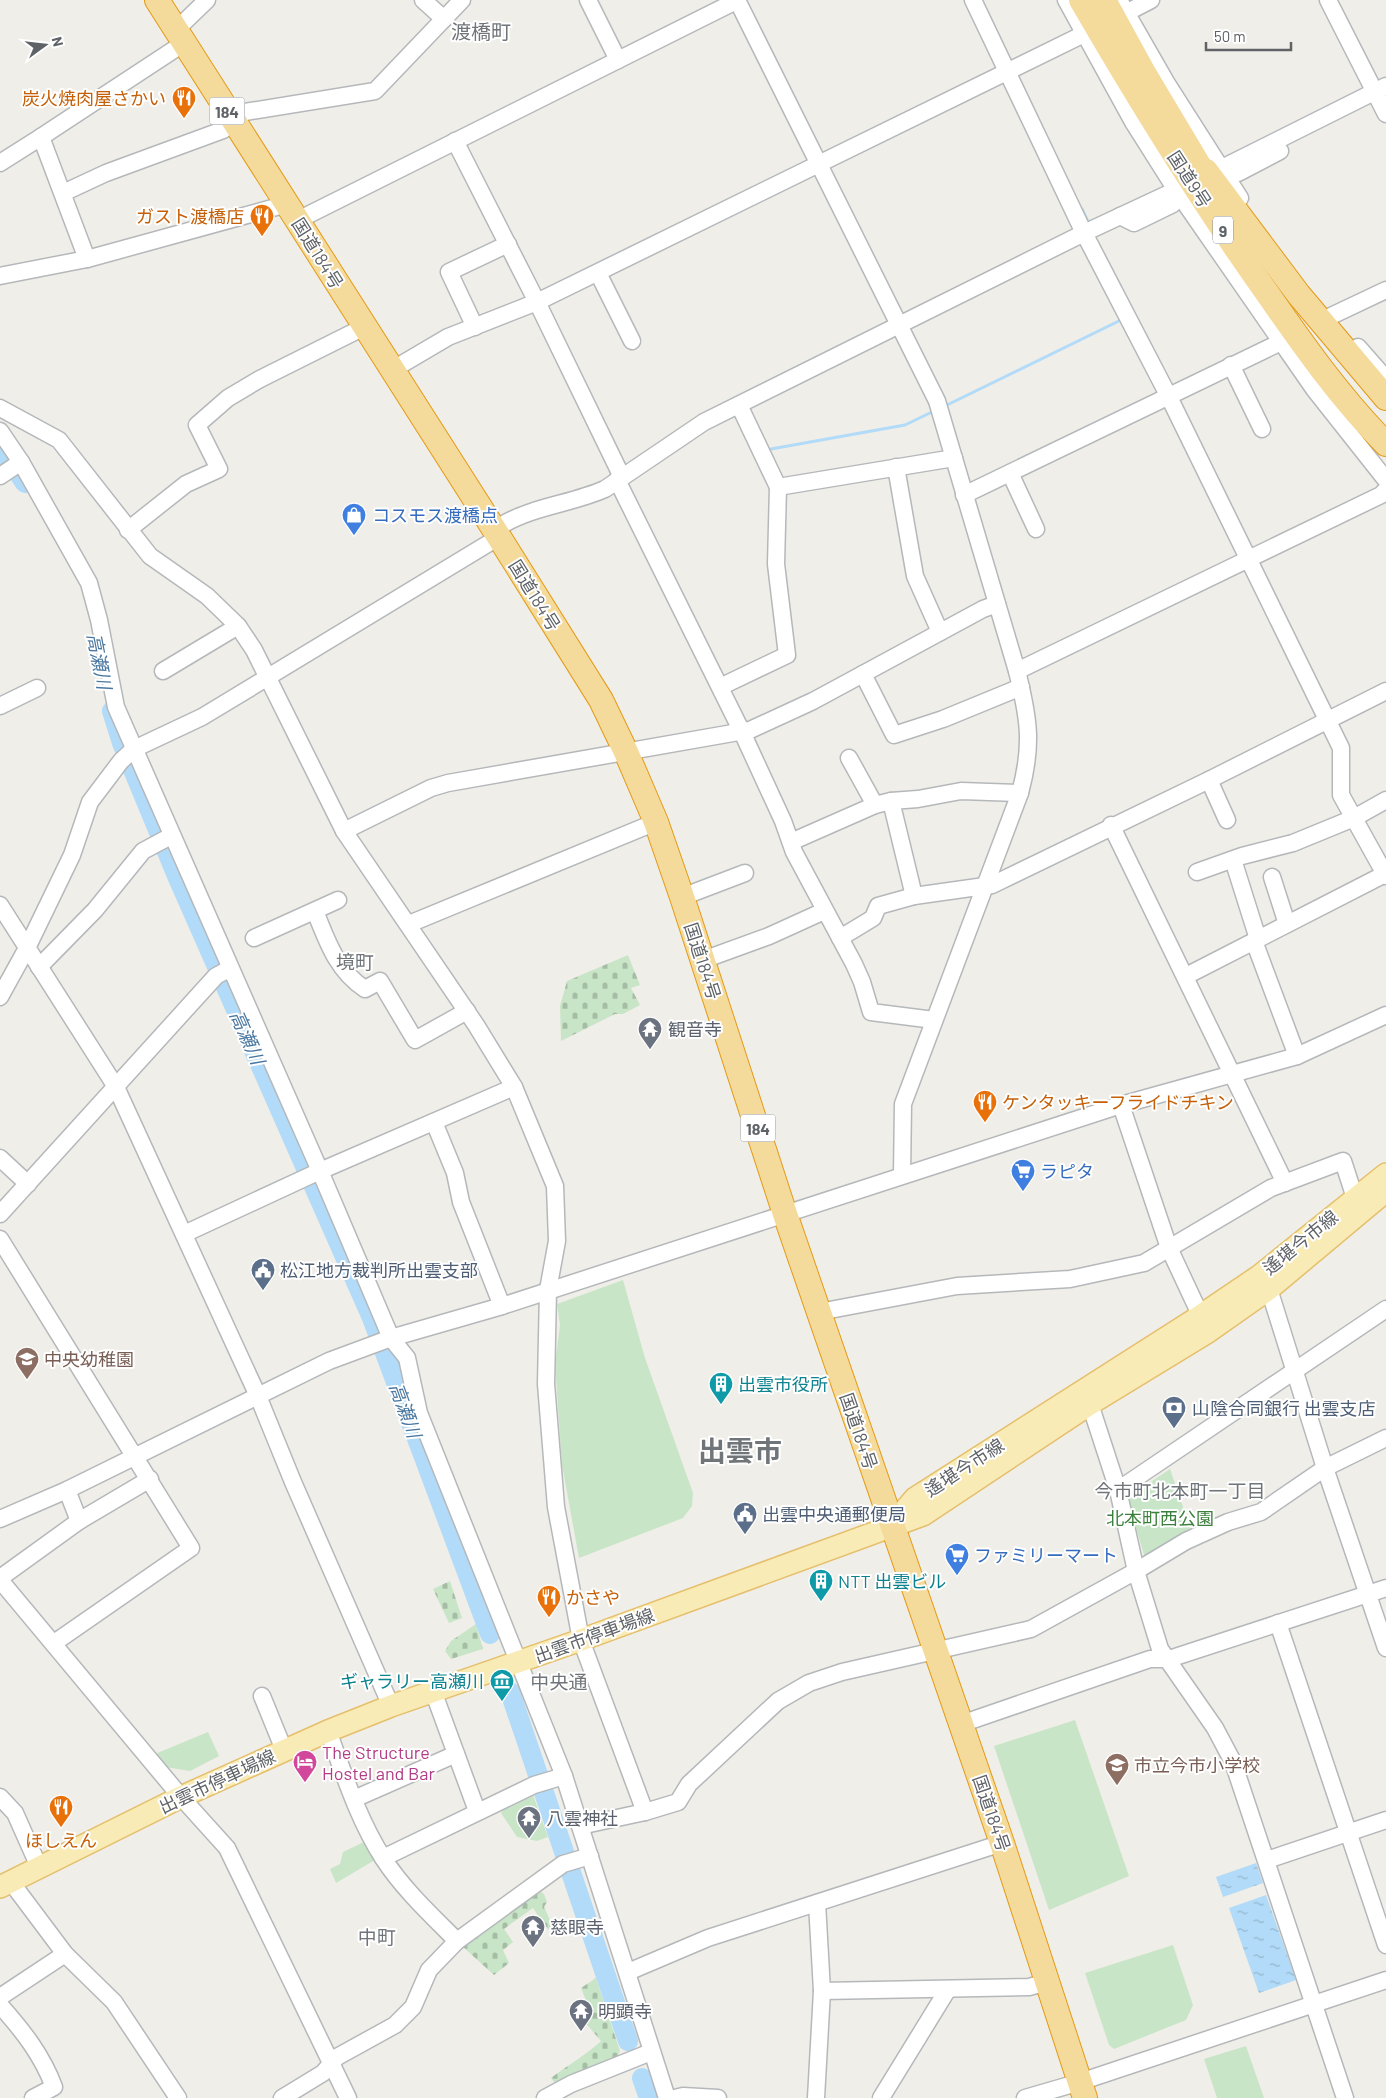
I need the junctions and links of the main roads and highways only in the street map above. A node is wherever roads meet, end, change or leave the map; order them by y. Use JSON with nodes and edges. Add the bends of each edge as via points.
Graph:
{"nodes":[{"id":1,"x":157,"y":0,"type":"edge"},
{"id":2,"x":1081,"y":0,"type":"edge"},
{"id":3,"x":1104,"y":0,"type":"edge"},
{"id":4,"x":1196,"y":158,"type":"junction"},
{"id":5,"x":1290,"y":341,"type":"junction"},
{"id":6,"x":1382,"y":386,"type":"edge"},
{"id":7,"x":1386,"y":437,"type":"edge"},
{"id":8,"x":1386,"y":444,"type":"edge"},
{"id":9,"x":1386,"y":462,"type":"edge"},
{"id":10,"x":1386,"y":1174,"type":"edge"},
{"id":11,"x":1386,"y":1191,"type":"edge"},
{"id":12,"x":1264,"y":1283,"type":"junction"},
{"id":13,"x":891,"y":1526,"type":"junction"},
{"id":14,"x":6,"y":1885,"type":"edge"},
{"id":15,"x":1083,"y":2090,"type":"edge"}],
"edges":[{"from":1,"to":13,"type":"highway","name":"国道184号","number":"184","via":[[601,700],[656,822]]},
{"from":2,"to":5,"type":"highway","name":"国道9号","number":"9","via":[[1230,254]]},
{"from":3,"to":4,"type":"highway","name":"国道9号","number":"9"},
{"from":4,"to":6,"type":"highway","number":"9","via":[[1259,245]]},
{"from":4,"to":7,"type":"highway","name":"国道9号","number":"9","via":[[1287,306]]},
{"from":5,"to":8,"type":"highway","name":"国道9号","number":"9"},
{"from":5,"to":9,"type":"highway","number":"9","via":[[1324,382],[1344,419]]},
{"from":10,"to":12,"type":"main road","name":"遙堪今市線","via":[[1355,1198]]},
{"from":11,"to":12,"type":"main road","name":"遙堪今市線"},
{"from":12,"to":13,"type":"main road","name":"遙堪今市線","via":[[1085,1398],[923,1515]]},
{"from":13,"to":14,"type":"main road","name":"出雲市停車場線","via":[[328,1731],[181,1797]]},
{"from":13,"to":15,"type":"highway","name":"国道184号","number":"184","via":[[1002,1843]]}]}
